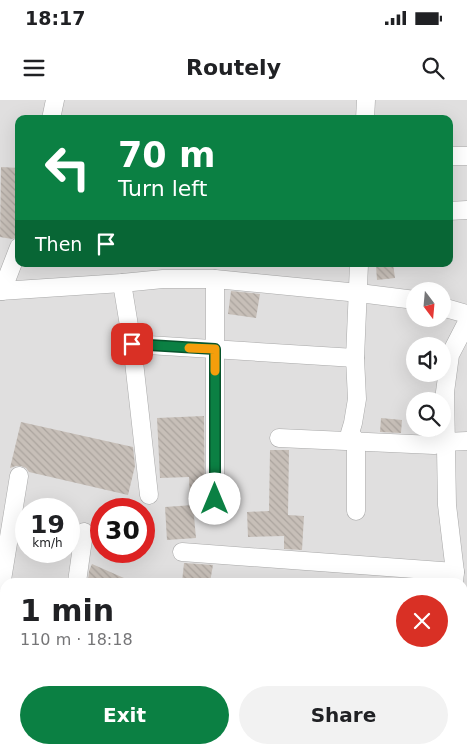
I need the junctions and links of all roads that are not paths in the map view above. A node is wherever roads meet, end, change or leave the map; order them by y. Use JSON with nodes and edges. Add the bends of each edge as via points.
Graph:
{"nodes":[{"id":1,"x":55,"y":100,"type":"edge"},
{"id":2,"x":366,"y":100,"type":"edge"},
{"id":3,"x":52,"y":115,"type":"edge"},
{"id":4,"x":365,"y":115,"type":"edge"},
{"id":5,"x":453,"y":156,"type":"edge"},
{"id":6,"x":467,"y":156,"type":"edge"},
{"id":7,"x":467,"y":210,"type":"edge"},
{"id":8,"x":453,"y":211,"type":"edge"},
{"id":9,"x":15,"y":257,"type":"edge"},
{"id":10,"x":359,"y":267,"type":"edge"},
{"id":11,"x":215,"y":280,"type":"junction"},
{"id":12,"x":122,"y":283,"type":"junction"},
{"id":13,"x":1,"y":291,"type":"edge"},
{"id":14,"x":358,"y":293,"type":"junction"},
{"id":15,"x":406,"y":299,"type":"edge"},
{"id":16,"x":451,"y":313,"type":"edge"},
{"id":17,"x":466,"y":324,"type":"edge"},
{"id":18,"x":132,"y":344,"type":"junction"},
{"id":19,"x":215,"y":349,"type":"junction"},
{"id":20,"x":355,"y":358,"type":"junction"},
{"id":21,"x":279,"y":438,"type":"dead end"},
{"id":22,"x":356,"y":441,"type":"junction"},
{"id":23,"x":467,"y":441,"type":"edge"},
{"id":24,"x":445,"y":442,"type":"junction"},
{"id":25,"x":19,"y":476,"type":"dead end"},
{"id":26,"x":149,"y":495,"type":"dead end"},
{"id":27,"x":215,"y":499,"type":"dead end"},
{"id":28,"x":356,"y":512,"type":"dead end"},
{"id":29,"x":84,"y":532,"type":"dead end"},
{"id":30,"x":182,"y":552,"type":"dead end"},
{"id":31,"x":455,"y":577,"type":"edge"},
{"id":32,"x":2,"y":578,"type":"edge"},
{"id":33,"x":78,"y":578,"type":"edge"}],
"edges":[{"from":1,"to":3,"type":"street"},
{"from":2,"to":4,"type":"street"},
{"from":5,"to":6,"type":"street"},
{"from":7,"to":8,"type":"street"},
{"from":9,"to":13,"type":"street"},
{"from":10,"to":14,"type":"street"},
{"from":11,"to":12,"type":"street","via":[[163,279]]},
{"from":11,"to":14,"type":"street"},
{"from":11,"to":19,"type":"street"},
{"from":12,"to":13,"type":"street"},
{"from":12,"to":18,"type":"street"},
{"from":14,"to":15,"type":"street"},
{"from":14,"to":20,"type":"street"},
{"from":16,"to":17,"type":"street"},
{"from":17,"to":24,"type":"street","via":[[450,355],[445,392]]},
{"from":18,"to":19,"type":"street"},
{"from":18,"to":26,"type":"street"},
{"from":19,"to":20,"type":"street"},
{"from":19,"to":27,"type":"street"},
{"from":20,"to":22,"type":"street","via":[[357,400],[350,433]]},
{"from":21,"to":22,"type":"street"},
{"from":22,"to":24,"type":"street","via":[[434,445]]},
{"from":22,"to":28,"type":"street"},
{"from":23,"to":24,"type":"street"},
{"from":24,"to":31,"type":"street","via":[[447,505]]},
{"from":25,"to":32,"type":"street"},
{"from":29,"to":33,"type":"street"},
{"from":30,"to":31,"type":"street"}]}
